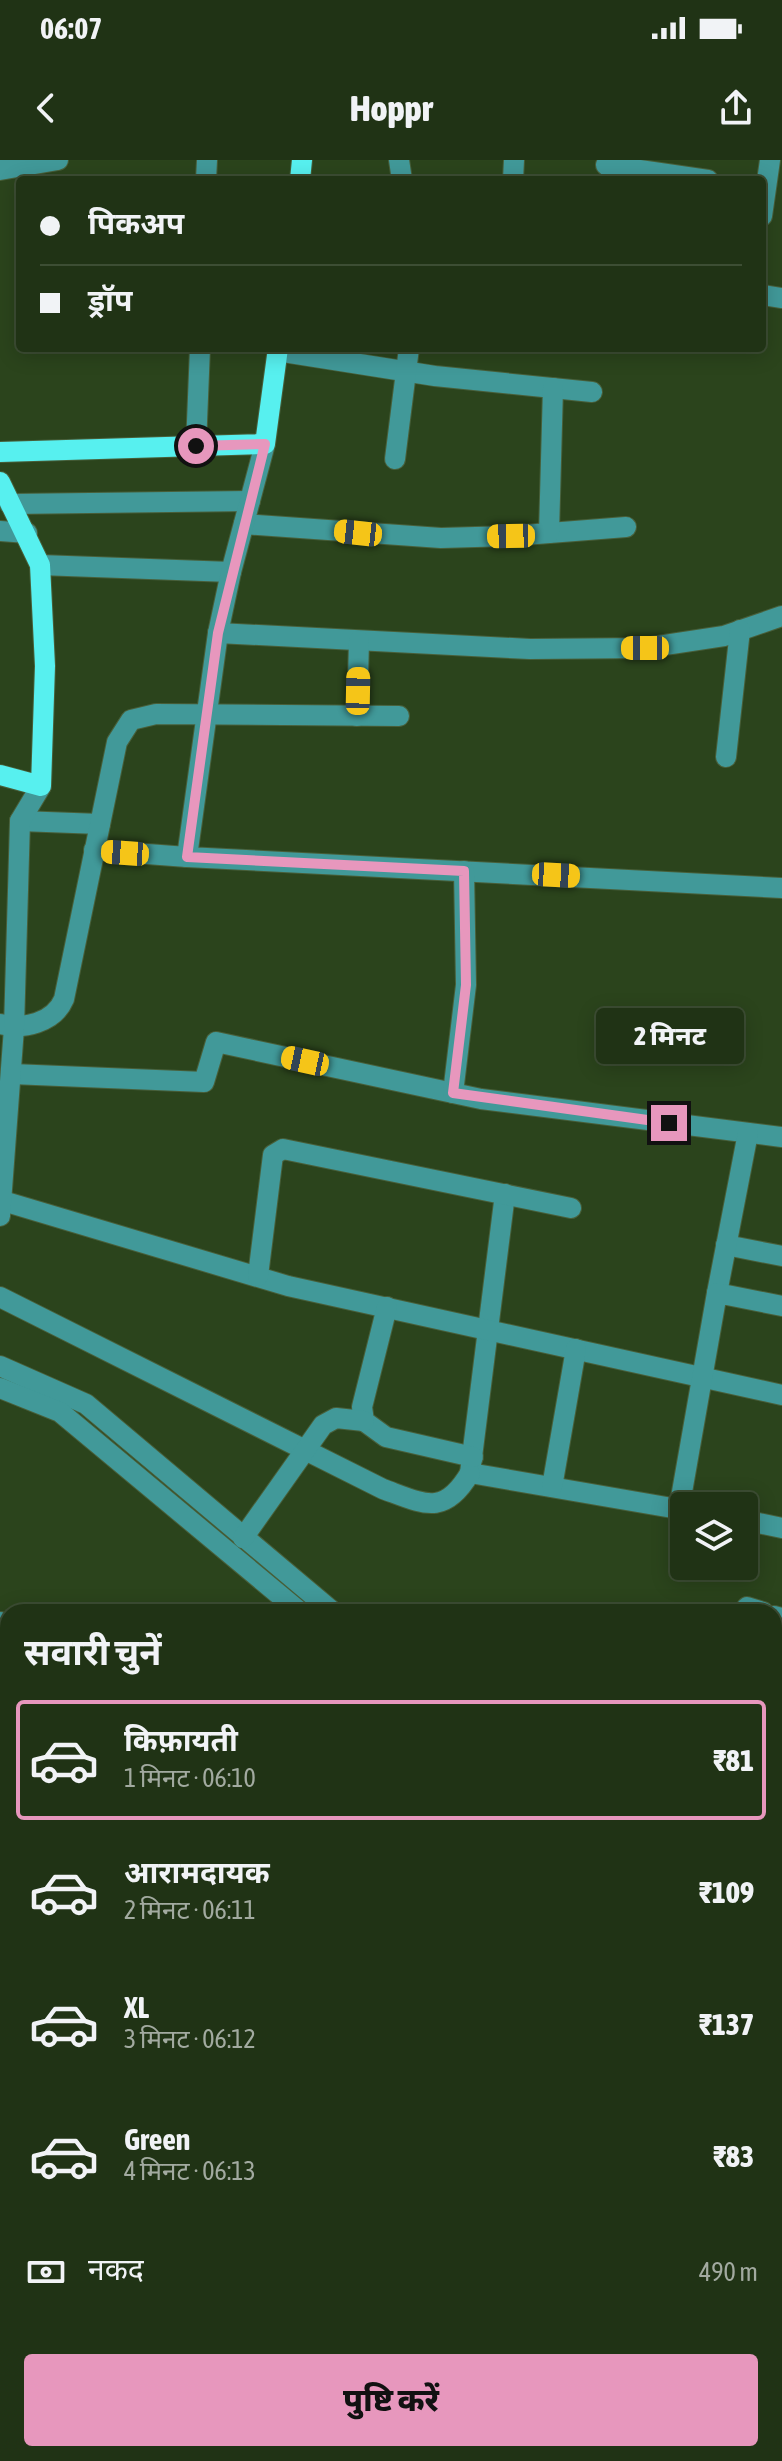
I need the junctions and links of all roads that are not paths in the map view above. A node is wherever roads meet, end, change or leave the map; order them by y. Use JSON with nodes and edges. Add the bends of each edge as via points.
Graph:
{"nodes":[{"id":1,"x":58,"y":160,"type":"edge"},
{"id":2,"x":770,"y":160,"type":"edge"},
{"id":3,"x":605,"y":168,"type":"edge"},
{"id":4,"x":0,"y":170,"type":"edge"},
{"id":5,"x":674,"y":176,"type":"edge"},
{"id":6,"x":770,"y":189,"type":"edge"},
{"id":7,"x":200,"y":352,"type":"edge"},
{"id":8,"x":278,"y":352,"type":"edge"},
{"id":9,"x":295,"y":352,"type":"edge"},
{"id":10,"x":408,"y":352,"type":"edge"},
{"id":11,"x":406,"y":371,"type":"junction"},
{"id":12,"x":553,"y":388,"type":"junction"},
{"id":13,"x":592,"y":392,"type":"dead end"},
{"id":14,"x":265,"y":444,"type":"junction"},
{"id":15,"x":196,"y":446,"type":"junction"},
{"id":16,"x":0,"y":452,"type":"edge"},
{"id":17,"x":395,"y":459,"type":"dead end"},
{"id":18,"x":0,"y":482,"type":"edge"},
{"id":19,"x":250,"y":501,"type":"junction"},
{"id":20,"x":10,"y":504,"type":"junction"},
{"id":21,"x":244,"y":524,"type":"junction"},
{"id":22,"x":626,"y":527,"type":"dead end"},
{"id":23,"x":0,"y":531,"type":"edge"},
{"id":24,"x":27,"y":533,"type":"junction"},
{"id":25,"x":549,"y":533,"type":"junction"},
{"id":26,"x":40,"y":565,"type":"junction"},
{"id":27,"x":231,"y":572,"type":"junction"},
{"id":28,"x":782,"y":616,"type":"edge"},
{"id":29,"x":740,"y":630,"type":"junction"},
{"id":30,"x":218,"y":633,"type":"junction"},
{"id":31,"x":359,"y":641,"type":"junction"},
{"id":32,"x":207,"y":714,"type":"junction"},
{"id":33,"x":357,"y":716,"type":"junction"},
{"id":34,"x":399,"y":716,"type":"dead end"},
{"id":35,"x":726,"y":757,"type":"dead end"},
{"id":36,"x":0,"y":775,"type":"edge"},
{"id":37,"x":41,"y":786,"type":"junction"},
{"id":38,"x":20,"y":821,"type":"junction"},
{"id":39,"x":100,"y":824,"type":"junction"},
{"id":40,"x":94,"y":850,"type":"junction"},
{"id":41,"x":187,"y":857,"type":"junction"},
{"id":42,"x":464,"y":871,"type":"junction"},
{"id":43,"x":782,"y":888,"type":"edge"},
{"id":44,"x":7,"y":1026,"type":"edge"},
{"id":45,"x":12,"y":1074,"type":"junction"},
{"id":46,"x":453,"y":1093,"type":"junction"},
{"id":47,"x":748,"y":1133,"type":"junction"},
{"id":48,"x":782,"y":1137,"type":"edge"},
{"id":49,"x":505,"y":1194,"type":"junction"},
{"id":50,"x":571,"y":1208,"type":"dead end"},
{"id":51,"x":1,"y":1209,"type":"edge"},
{"id":52,"x":726,"y":1245,"type":"junction"},
{"id":53,"x":782,"y":1256,"type":"edge"},
{"id":54,"x":258,"y":1276,"type":"junction"},
{"id":55,"x":717,"y":1293,"type":"junction"},
{"id":56,"x":0,"y":1297,"type":"edge"},
{"id":57,"x":782,"y":1306,"type":"edge"},
{"id":58,"x":387,"y":1307,"type":"junction"},
{"id":59,"x":490,"y":1330,"type":"junction"},
{"id":60,"x":576,"y":1349,"type":"junction"},
{"id":61,"x":0,"y":1366,"type":"edge"},
{"id":62,"x":703,"y":1377,"type":"junction"},
{"id":63,"x":0,"y":1388,"type":"edge"},
{"id":64,"x":782,"y":1395,"type":"edge"},
{"id":65,"x":364,"y":1421,"type":"junction"},
{"id":66,"x":304,"y":1450,"type":"junction"},
{"id":67,"x":471,"y":1465,"type":"junction"},
{"id":68,"x":552,"y":1487,"type":"junction"},
{"id":69,"x":684,"y":1492,"type":"edge"},
{"id":70,"x":670,"y":1507,"type":"edge"},
{"id":71,"x":758,"y":1523,"type":"edge"},
{"id":72,"x":782,"y":1528,"type":"edge"},
{"id":73,"x":243,"y":1538,"type":"junction"},
{"id":74,"x":290,"y":1604,"type":"edge"},
{"id":75,"x":323,"y":1604,"type":"edge"}],
"edges":[{"from":1,"to":4,"type":"street"},
{"from":2,"to":6,"type":"street"},
{"from":3,"to":5,"type":"street"},
{"from":7,"to":15,"type":"street"},
{"from":8,"to":14,"type":"main road"},
{"from":9,"to":11,"type":"street"},
{"from":10,"to":11,"type":"street"},
{"from":11,"to":12,"type":"street"},
{"from":11,"to":17,"type":"street"},
{"from":12,"to":13,"type":"street"},
{"from":12,"to":25,"type":"street"},
{"from":14,"to":15,"type":"main road"},
{"from":14,"to":19,"type":"street"},
{"from":15,"to":16,"type":"main road"},
{"from":18,"to":20,"type":"main road"},
{"from":19,"to":20,"type":"street"},
{"from":19,"to":21,"type":"street"},
{"from":20,"to":24,"type":"main road"},
{"from":21,"to":25,"type":"street","via":[[388,536]]},
{"from":21,"to":27,"type":"street"},
{"from":22,"to":25,"type":"street"},
{"from":23,"to":24,"type":"street"},
{"from":24,"to":26,"type":"main road"},
{"from":26,"to":27,"type":"street"},
{"from":26,"to":37,"type":"main road","via":[[45,666]]},
{"from":27,"to":30,"type":"street"},
{"from":28,"to":29,"type":"street"},
{"from":29,"to":31,"type":"street","via":[[645,648]]},
{"from":29,"to":35,"type":"street"},
{"from":30,"to":31,"type":"street"},
{"from":30,"to":32,"type":"street"},
{"from":31,"to":33,"type":"street"},
{"from":32,"to":33,"type":"street"},
{"from":32,"to":39,"type":"street","via":[[156,714],[131,720],[117,742]]},
{"from":32,"to":41,"type":"street"},
{"from":33,"to":34,"type":"street"},
{"from":36,"to":37,"type":"main road"},
{"from":37,"to":38,"type":"street"},
{"from":38,"to":39,"type":"street"},
{"from":38,"to":44,"type":"street"},
{"from":39,"to":40,"type":"street"},
{"from":40,"to":41,"type":"street"},
{"from":40,"to":44,"type":"street","via":[[60,1009],[47,1019]]},
{"from":41,"to":42,"type":"street"},
{"from":42,"to":43,"type":"street"},
{"from":42,"to":46,"type":"street","via":[[466,985]]},
{"from":44,"to":45,"type":"street"},
{"from":45,"to":46,"type":"street","via":[[204,1082],[216,1042]]},
{"from":45,"to":51,"type":"street"},
{"from":46,"to":47,"type":"street"},
{"from":47,"to":48,"type":"street"},
{"from":47,"to":52,"type":"street"},
{"from":49,"to":50,"type":"street"},
{"from":49,"to":54,"type":"street","via":[[283,1149],[273,1155]]},
{"from":49,"to":59,"type":"street"},
{"from":51,"to":54,"type":"street"},
{"from":52,"to":53,"type":"street"},
{"from":52,"to":55,"type":"street"},
{"from":54,"to":58,"type":"street"},
{"from":55,"to":57,"type":"street"},
{"from":55,"to":62,"type":"street"},
{"from":56,"to":66,"type":"street"},
{"from":58,"to":59,"type":"street"},
{"from":58,"to":65,"type":"street","via":[[362,1407]]},
{"from":59,"to":60,"type":"street"},
{"from":59,"to":67,"type":"street"},
{"from":60,"to":62,"type":"street"},
{"from":60,"to":68,"type":"street"},
{"from":61,"to":73,"type":"street","via":[[86,1404]]},
{"from":62,"to":64,"type":"street"},
{"from":62,"to":69,"type":"street"},
{"from":63,"to":74,"type":"street","via":[[60,1412]]},
{"from":65,"to":66,"type":"street","via":[[330,1420]]},
{"from":65,"to":67,"type":"street","via":[[386,1437]]},
{"from":66,"to":67,"type":"street","via":[[419,1503],[446,1502],[460,1490]]},
{"from":66,"to":73,"type":"street"},
{"from":67,"to":68,"type":"street"},
{"from":68,"to":70,"type":"street"},
{"from":71,"to":72,"type":"street"},
{"from":73,"to":75,"type":"street"}]}
